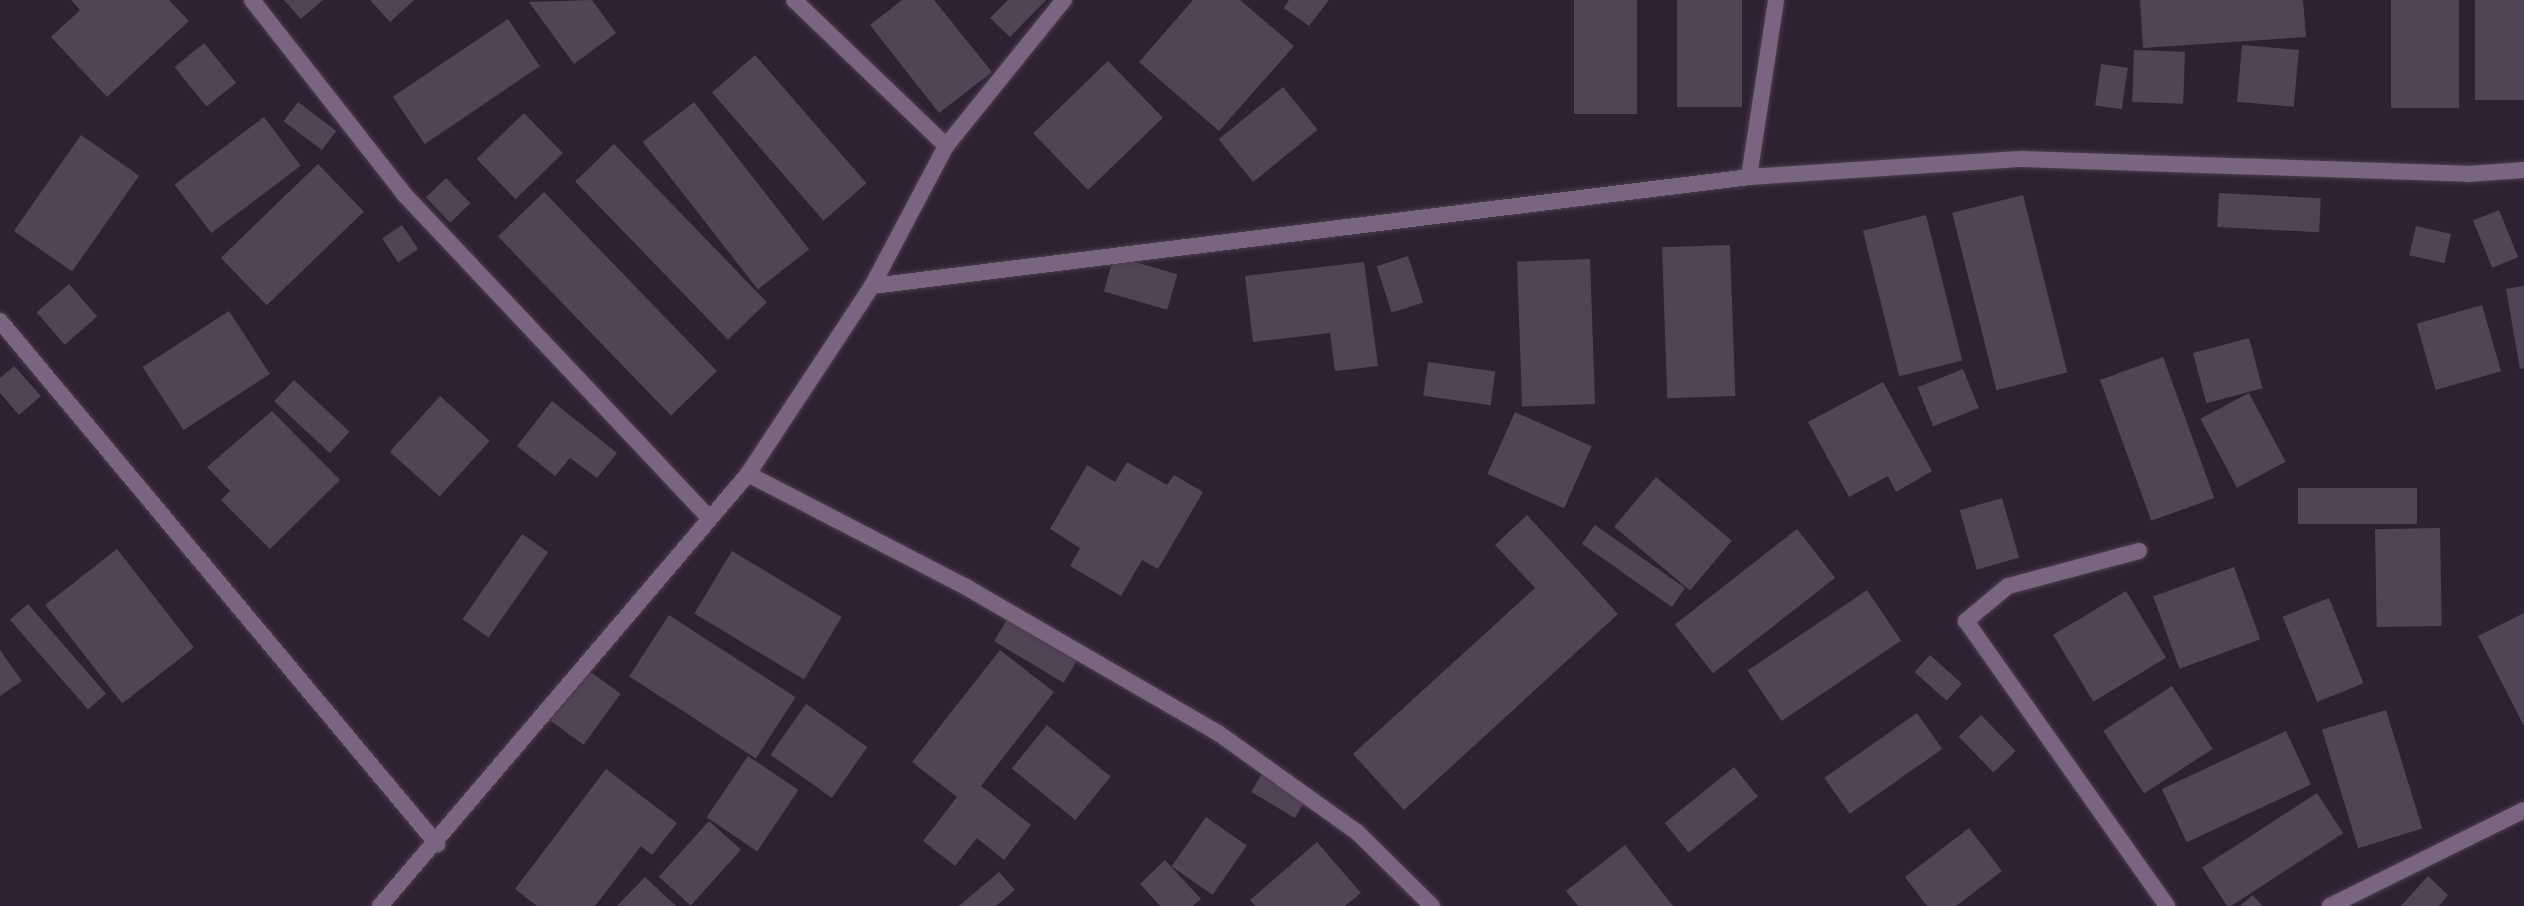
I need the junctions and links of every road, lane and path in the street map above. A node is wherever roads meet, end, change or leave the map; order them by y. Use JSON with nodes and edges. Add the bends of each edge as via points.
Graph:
{"nodes":[{"id":1,"x":252,"y":0,"type":"edge"},
{"id":2,"x":794,"y":0,"type":"edge"},
{"id":3,"x":1064,"y":0,"type":"edge"},
{"id":4,"x":1776,"y":0,"type":"edge"},
{"id":5,"x":946,"y":146,"type":"junction"},
{"id":6,"x":2524,"y":170,"type":"edge"},
{"id":7,"x":1749,"y":177,"type":"junction"},
{"id":8,"x":872,"y":286,"type":"junction"},
{"id":9,"x":0,"y":321,"type":"edge"},
{"id":10,"x":748,"y":474,"type":"junction"},
{"id":11,"x":709,"y":518,"type":"junction"},
{"id":12,"x":2139,"y":551,"type":"dead end"},
{"id":13,"x":2524,"y":810,"type":"edge"},
{"id":14,"x":437,"y":844,"type":"junction"},
{"id":15,"x":380,"y":906,"type":"edge"},
{"id":16,"x":1432,"y":906,"type":"edge"},
{"id":17,"x":2167,"y":906,"type":"edge"},
{"id":18,"x":2330,"y":906,"type":"edge"}],
"edges":[{"from":1,"to":11,"type":"street","via":[[404,194]]},
{"from":2,"to":5,"type":"street"},
{"from":3,"to":5,"type":"street"},
{"from":4,"to":7,"type":"street"},
{"from":5,"to":8,"type":"street"},
{"from":6,"to":7,"type":"street","via":[[2468,174],[2022,159]]},
{"from":7,"to":8,"type":"street"},
{"from":8,"to":10,"type":"street"},
{"from":9,"to":14,"type":"street"},
{"from":10,"to":11,"type":"street"},
{"from":10,"to":16,"type":"street","via":[[966,587],[1218,733],[1357,832]]},
{"from":11,"to":14,"type":"street"},
{"from":12,"to":17,"type":"street","via":[[2008,586],[1966,621]]},
{"from":13,"to":18,"type":"street"},
{"from":14,"to":15,"type":"street"}]}
